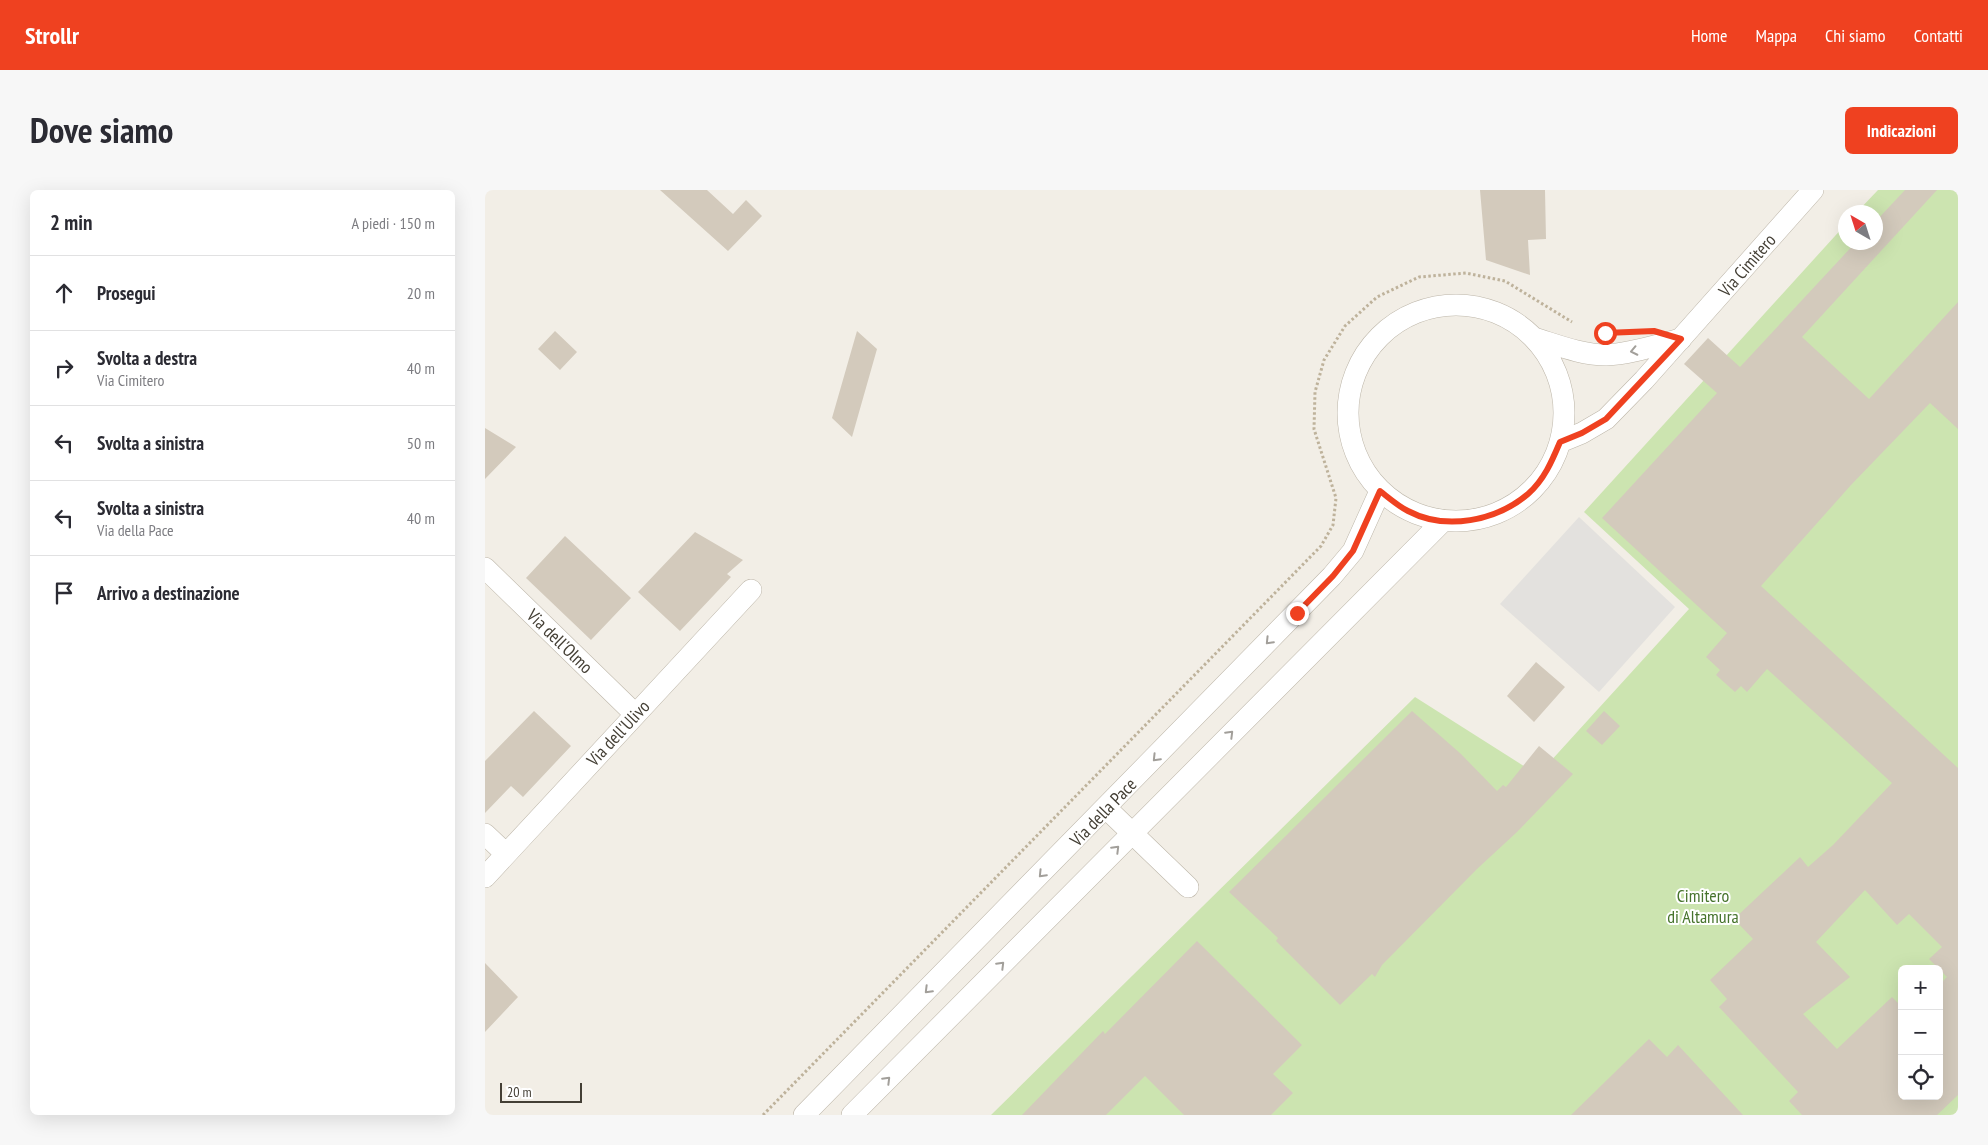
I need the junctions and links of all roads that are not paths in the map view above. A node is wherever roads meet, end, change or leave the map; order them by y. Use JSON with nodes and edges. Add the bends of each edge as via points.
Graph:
{"nodes":[{"id":1,"x":1813,"y":190,"type":"edge"},
{"id":2,"x":1535,"y":338,"type":"junction"},
{"id":3,"x":1681,"y":339,"type":"junction"},
{"id":4,"x":1560,"y":442,"type":"junction"},
{"id":5,"x":1380,"y":491,"type":"junction"},
{"id":6,"x":1443,"y":521,"type":"junction"},
{"id":7,"x":485,"y":568,"type":"edge"},
{"id":8,"x":751,"y":590,"type":"dead end"},
{"id":9,"x":635,"y":714,"type":"junction"},
{"id":10,"x":1106,"y":808,"type":"junction"},
{"id":11,"x":1132,"y":833,"type":"junction"},
{"id":12,"x":485,"y":834,"type":"edge"},
{"id":13,"x":506,"y":854,"type":"junction"},
{"id":14,"x":485,"y":877,"type":"edge"},
{"id":15,"x":1188,"y":887,"type":"dead end"},
{"id":16,"x":804,"y":1115,"type":"edge"},
{"id":17,"x":853,"y":1115,"type":"edge"}],
"edges":[{"from":1,"to":3,"type":"street","name":"Via Cimitero"},
{"from":3,"to":2,"type":"street","one_way":true,"via":[[1605,355],[1585,353]]},
{"from":2,"to":4,"type":"street","via":[[1555,369],[1564,406]]},
{"from":2,"to":5,"type":"street","via":[[1510,319],[1481,308],[1449,305],[1419,311],[1391,326],[1369,348],[1354,376],[1347,406],[1352,445],[1361,467]]},
{"from":3,"to":4,"type":"street","name":"Via Cimitero","via":[[1606,419]]},
{"from":4,"to":6,"type":"street","via":[[1548,470],[1528,494],[1509,507],[1473,520]]},
{"from":5,"to":6,"type":"street","via":[[1409,512]]},
{"from":5,"to":10,"type":"street","name":"Via della Pace","one_way":true,"via":[[1353,551],[1333,576]]},
{"from":11,"to":6,"type":"street","name":"Via della Pace","one_way":true},
{"from":7,"to":9,"type":"street","name":"Via dell'Olmo"},
{"from":8,"to":9,"type":"street","name":"Via dell'Ulivo"},
{"from":9,"to":13,"type":"street","name":"Via dell'Ulivo"},
{"from":10,"to":11,"type":"street"},
{"from":10,"to":16,"type":"street","name":"Via della Pace","one_way":true},
{"from":11,"to":15,"type":"street"},
{"from":17,"to":11,"type":"street","name":"Via della Pace","one_way":true},
{"from":12,"to":13,"type":"street"},
{"from":13,"to":14,"type":"street","name":"Via dell'Ulivo"}]}
